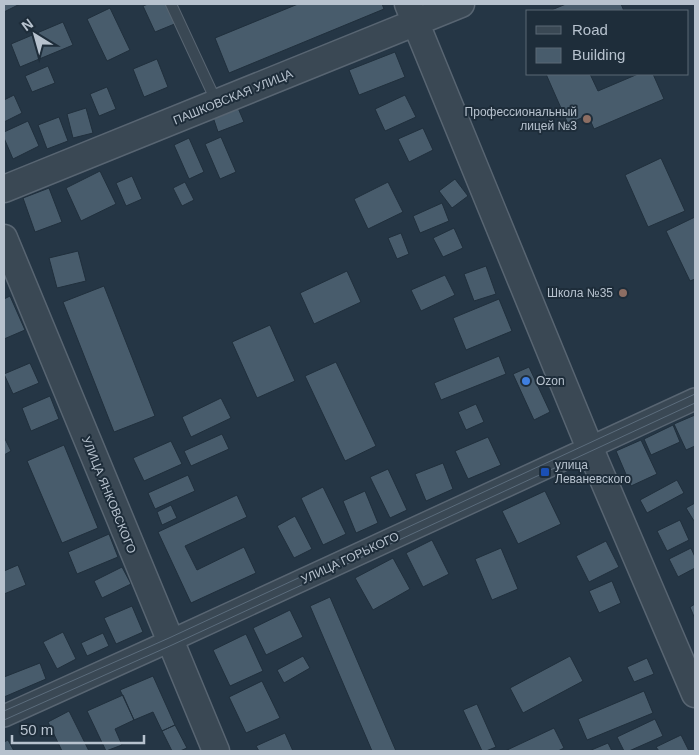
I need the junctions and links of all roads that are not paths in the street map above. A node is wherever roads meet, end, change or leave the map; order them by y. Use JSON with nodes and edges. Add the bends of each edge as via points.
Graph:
{"nodes":[{"id":1,"x":171,"y":4,"type":"edge"},
{"id":2,"x":461,"y":4,"type":"edge"},
{"id":3,"x":412,"y":13,"type":"edge"},
{"id":4,"x":217,"y":103,"type":"junction"},
{"id":5,"x":4,"y":190,"type":"edge"},
{"id":6,"x":4,"y":238,"type":"edge"},
{"id":7,"x":695,"y":399,"type":"edge"},
{"id":8,"x":590,"y":447,"type":"junction"},
{"id":9,"x":170,"y":642,"type":"junction"},
{"id":10,"x":695,"y":694,"type":"edge"},
{"id":11,"x":4,"y":716,"type":"edge"},
{"id":12,"x":216,"y":751,"type":"edge"}],
"edges":[{"from":1,"to":4,"type":"lane"},
{"from":2,"to":3,"type":"street","name":"ПАШКОВСКАЯ УЛИЦА"},
{"from":3,"to":4,"type":"street","name":"ПАШКОВСКАЯ УЛИЦА"},
{"from":3,"to":8,"type":"street"},
{"from":4,"to":5,"type":"street","name":"ПАШКОВСКАЯ УЛИЦА"},
{"from":6,"to":9,"type":"street","name":"УЛИЦА ЯНКОВСКОГО"},
{"from":7,"to":8,"type":"street","name":"УЛИЦА ГОРЬКОГО"},
{"from":8,"to":9,"type":"street","name":"УЛИЦА ГОРЬКОГО"},
{"from":8,"to":10,"type":"street"},
{"from":9,"to":11,"type":"street","name":"УЛИЦА ГОРЬКОГО"},
{"from":9,"to":12,"type":"street","name":"УЛИЦА ЯНКОВСКОГО"}]}
